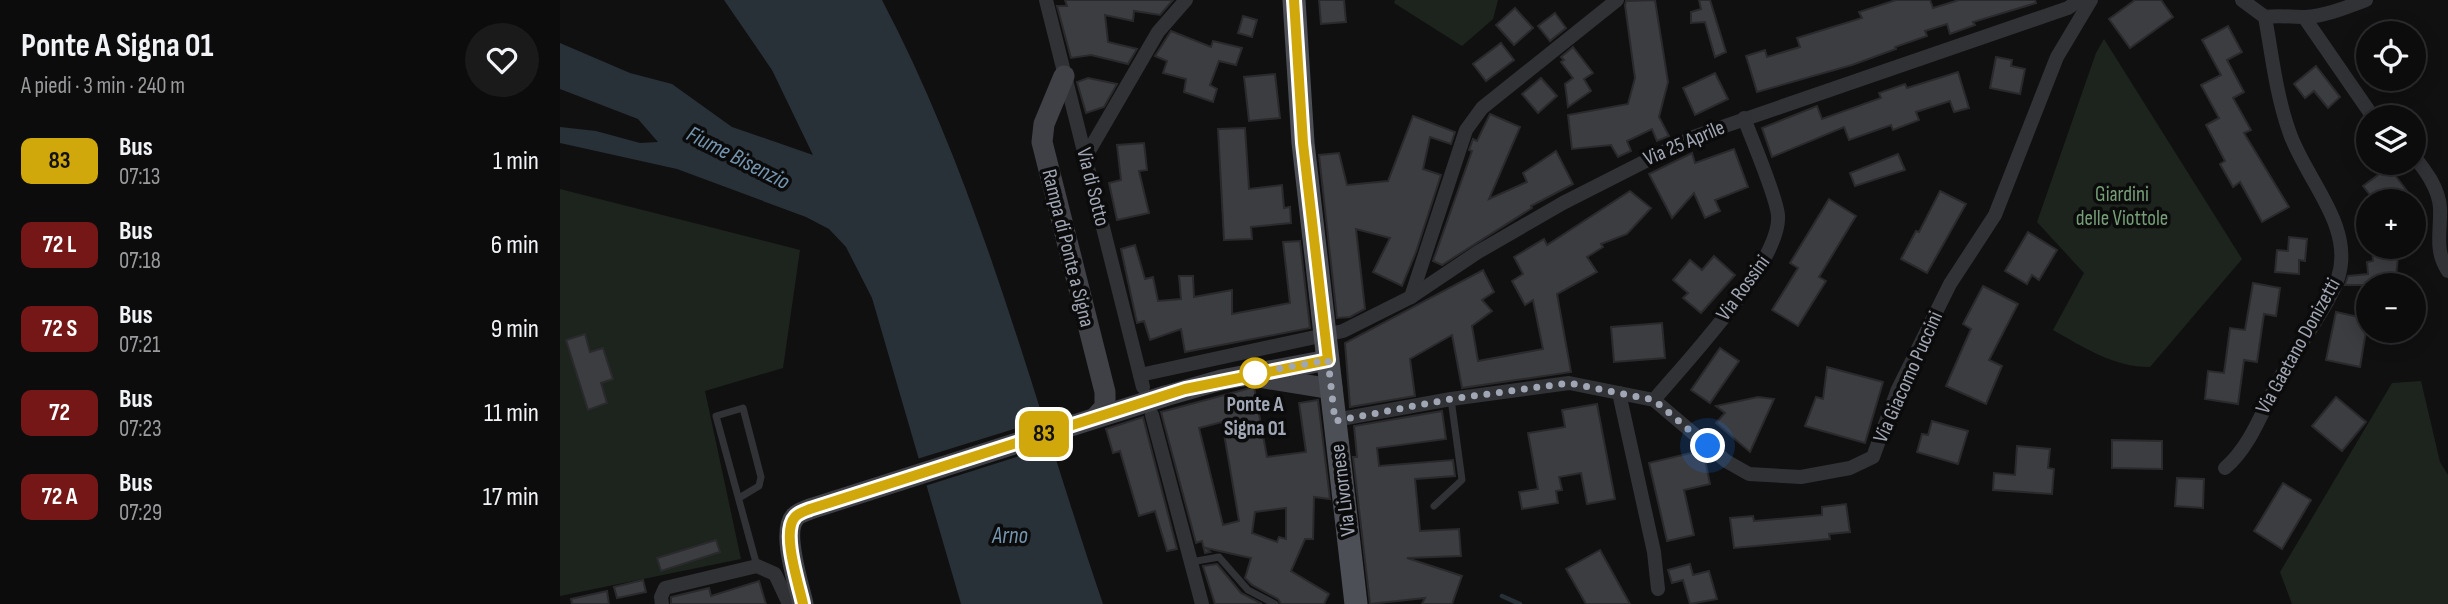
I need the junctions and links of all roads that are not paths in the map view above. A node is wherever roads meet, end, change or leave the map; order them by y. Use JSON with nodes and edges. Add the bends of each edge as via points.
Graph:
{"nodes":[{"id":1,"x":1046,"y":0,"type":"edge"},
{"id":2,"x":1185,"y":0,"type":"edge"},
{"id":3,"x":1294,"y":0,"type":"edge"},
{"id":4,"x":1617,"y":0,"type":"edge"},
{"id":5,"x":2091,"y":0,"type":"edge"},
{"id":6,"x":2242,"y":0,"type":"edge"},
{"id":7,"x":2366,"y":0,"type":"edge"},
{"id":8,"x":2076,"y":2,"type":"edge"},
{"id":9,"x":2265,"y":17,"type":"junction"},
{"id":10,"x":2305,"y":17,"type":"junction"},
{"id":11,"x":2069,"y":39,"type":"junction"},
{"id":12,"x":1063,"y":76,"type":"junction"},
{"id":13,"x":2365,"y":105,"type":"edge"},
{"id":14,"x":1744,"y":118,"type":"junction"},
{"id":15,"x":1086,"y":156,"type":"junction"},
{"id":16,"x":2426,"y":172,"type":"edge"},
{"id":17,"x":2448,"y":271,"type":"edge"},
{"id":18,"x":1411,"y":297,"type":"junction"},
{"id":19,"x":1325,"y":335,"type":"junction"},
{"id":20,"x":1328,"y":360,"type":"junction"},
{"id":21,"x":1241,"y":376,"type":"junction"},
{"id":22,"x":1141,"y":381,"type":"joint"},
{"id":23,"x":1332,"y":390,"type":"junction"},
{"id":24,"x":1619,"y":393,"type":"junction"},
{"id":25,"x":1451,"y":399,"type":"junction"},
{"id":26,"x":1654,"y":400,"type":"junction"},
{"id":27,"x":1152,"y":415,"type":"dead end"},
{"id":28,"x":1095,"y":418,"type":"junction"},
{"id":29,"x":1335,"y":421,"type":"junction"},
{"id":30,"x":2225,"y":468,"type":"dead end"},
{"id":31,"x":739,"y":498,"type":"junction"},
{"id":32,"x":1434,"y":506,"type":"dead end"},
{"id":33,"x":1191,"y":562,"type":"junction"},
{"id":34,"x":757,"y":566,"type":"junction"},
{"id":35,"x":1658,"y":589,"type":"dead end"},
{"id":36,"x":662,"y":604,"type":"edge"},
{"id":37,"x":789,"y":604,"type":"edge"},
{"id":38,"x":803,"y":604,"type":"edge"},
{"id":39,"x":1202,"y":604,"type":"edge"},
{"id":40,"x":1275,"y":604,"type":"edge"},
{"id":41,"x":1356,"y":604,"type":"edge"}],
"edges":[{"from":1,"to":12,"type":"street","name":"Via di Sotto"},
{"from":2,"to":15,"type":"street","via":[[1152,42]]},
{"from":3,"to":19,"type":"main road","name":"Via Livornese","via":[[1303,143]]},
{"from":4,"to":18,"type":"street","via":[[1482,108],[1466,130]]},
{"from":5,"to":11,"type":"street","name":"Via Giacomo Puccini"},
{"from":6,"to":9,"type":"street"},
{"from":7,"to":10,"type":"street"},
{"from":8,"to":11,"type":"street"},
{"from":8,"to":14,"type":"street","name":"Via 25 Aprile"},
{"from":9,"to":10,"type":"street"},
{"from":9,"to":30,"type":"street","name":"Via Gaetano Donizetti","via":[[2288,130],[2297,155],[2331,213],[2342,251],[2338,279],[2243,452]]},
{"from":10,"to":13,"type":"street"},
{"from":11,"to":26,"type":"street","name":"Via Giacomo Puccini","via":[[2057,57],[1995,215],[1950,284],[1898,388],[1873,457],[1850,468],[1801,477],[1749,474],[1726,461]]},
{"from":12,"to":15,"type":"street","name":"Via di Sotto"},
{"from":12,"to":28,"type":"main road","name":"Rampa di Ponte a Signa","via":[[1044,124],[1042,142],[1107,401]]},
{"from":14,"to":18,"type":"street","name":"Via 25 Aprile","via":[[1622,171],[1478,252]]},
{"from":14,"to":26,"type":"street","name":"Via Rossini","via":[[1778,215],[1772,248]]},
{"from":15,"to":22,"type":"street","name":"Via di Sotto"},
{"from":16,"to":17,"type":"street","via":[[2440,206],[2437,237]]},
{"from":18,"to":19,"type":"street","name":"Via 25 Aprile","via":[[1343,331]]},
{"from":19,"to":20,"type":"main road","name":"Via Livornese"},
{"from":19,"to":22,"type":"street","name":"Via 25 Aprile"},
{"from":20,"to":21,"type":"main road"},
{"from":20,"to":23,"type":"main road","name":"Via Livornese"},
{"from":21,"to":23,"type":"main road"},
{"from":21,"to":28,"type":"main road","bridge":true},
{"from":23,"to":29,"type":"main road","name":"Via Livornese"},
{"from":24,"to":25,"type":"street","name":"Via Giacomo Puccini","via":[[1569,383]]},
{"from":24,"to":26,"type":"street","name":"Via Giacomo Puccini"},
{"from":24,"to":35,"type":"street"},
{"from":25,"to":29,"type":"street","name":"Via Giacomo Puccini"},
{"from":25,"to":32,"type":"lane","via":[[1462,480]]},
{"from":27,"to":33,"type":"street"},
{"from":28,"to":38,"type":"main road","bridge":true,"via":[[795,516],[789,540]]},
{"from":29,"to":41,"type":"main road","name":"Via Livornese"},
{"from":31,"to":31,"type":"lane","via":[[716,416],[743,408],[761,477],[759,486]]},
{"from":31,"to":34,"type":"lane"},
{"from":33,"to":39,"type":"street"},
{"from":33,"to":40,"type":"lane","via":[[1219,557],[1248,590]]},
{"from":34,"to":36,"type":"street","via":[[665,588]]},
{"from":34,"to":37,"type":"street","via":[[775,574]]}]}
